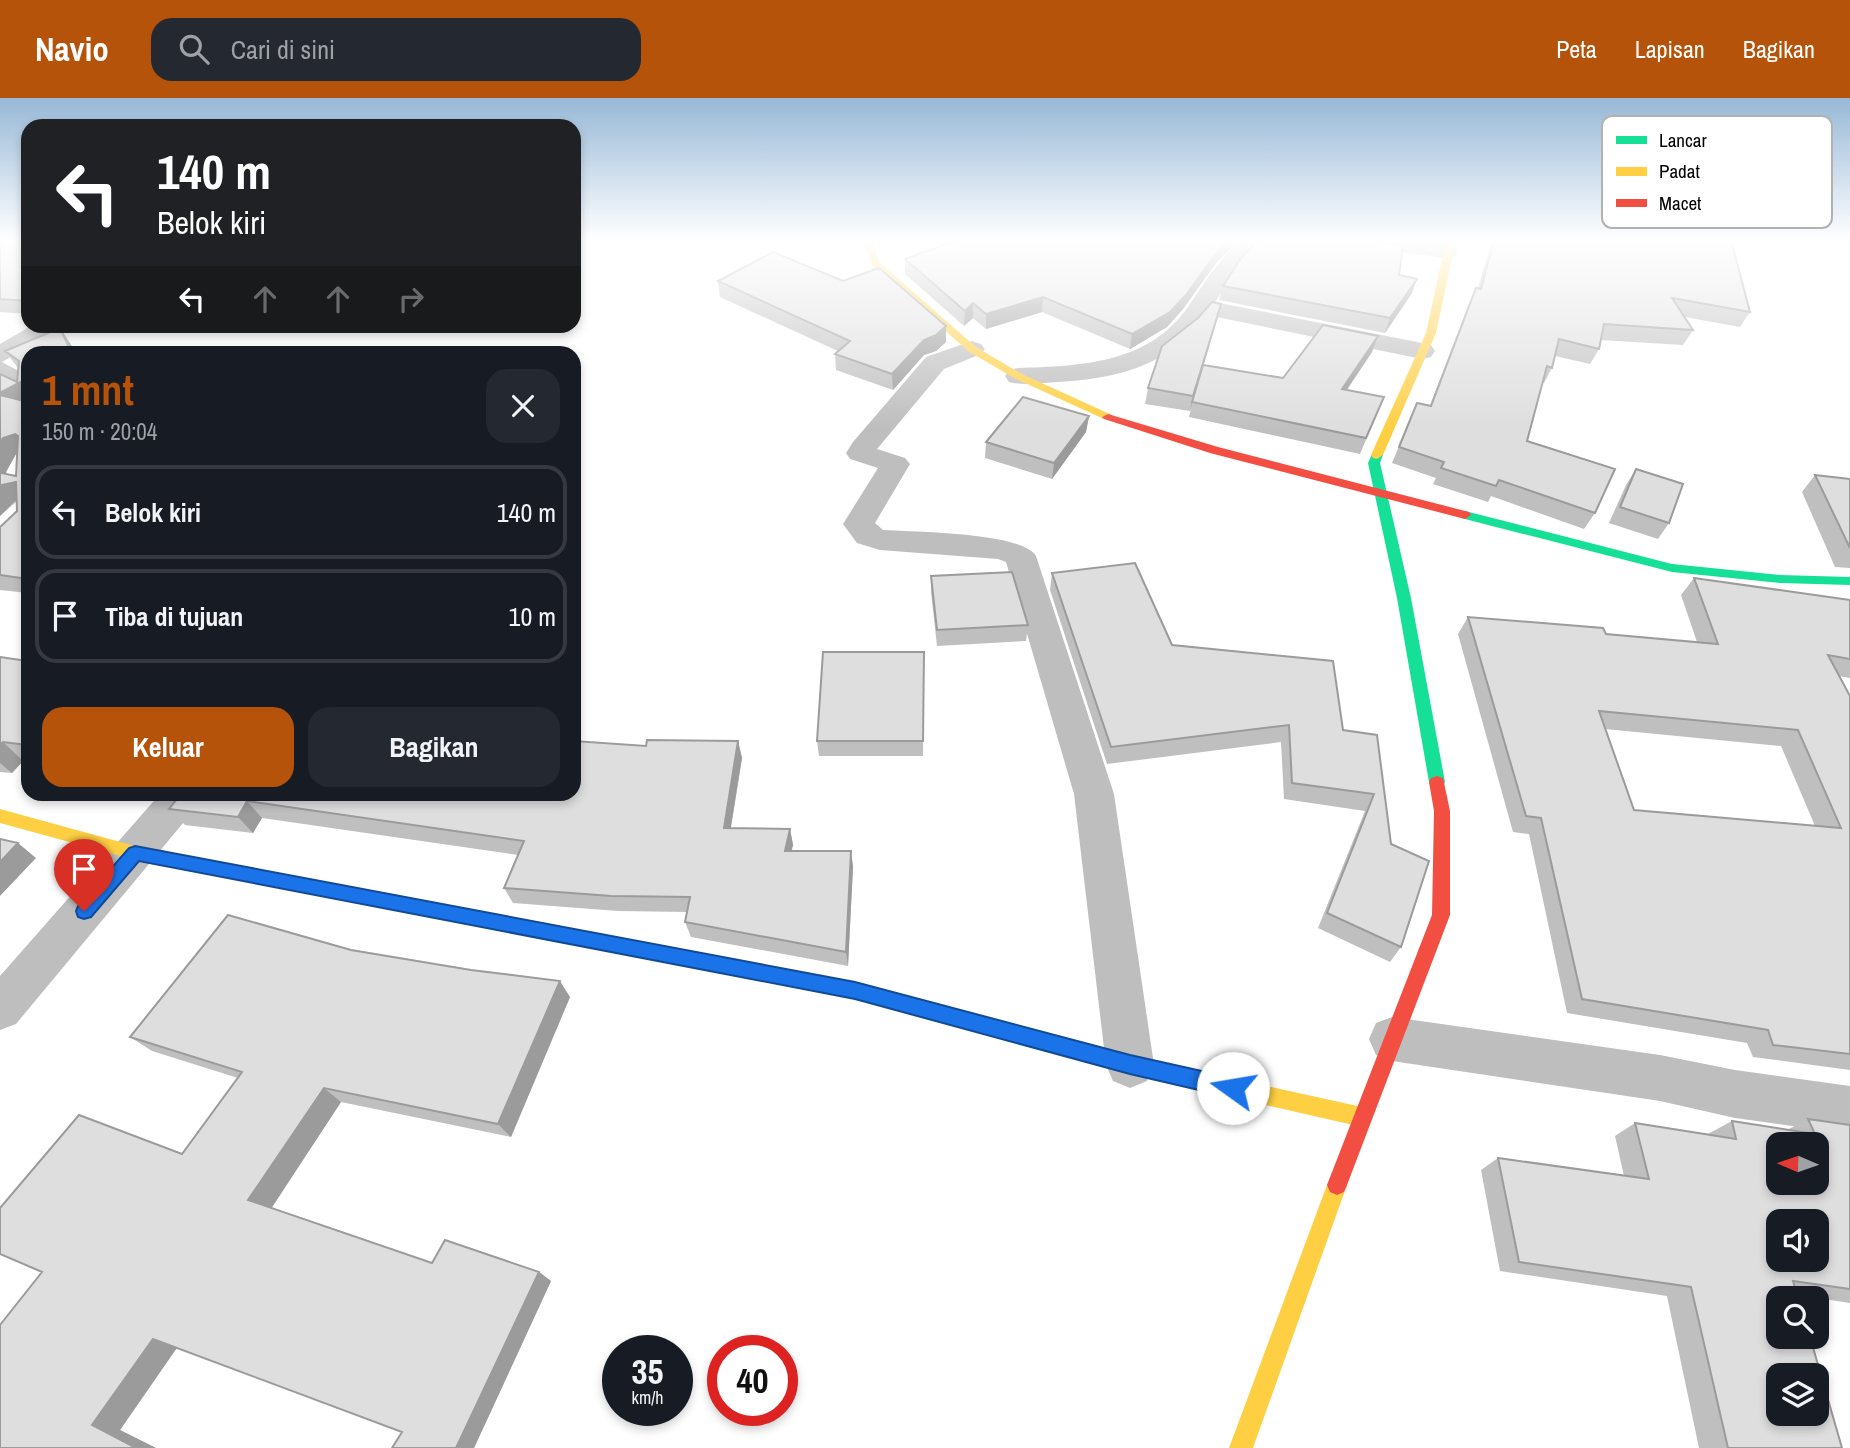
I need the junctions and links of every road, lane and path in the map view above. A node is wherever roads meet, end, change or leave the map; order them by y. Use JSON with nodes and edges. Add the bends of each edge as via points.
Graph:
{"nodes":[{"id":1,"x":921,"y":303,"type":"edge"},
{"id":2,"x":1202,"y":303,"type":"edge"},
{"id":3,"x":1437,"y":303,"type":"edge"},
{"id":4,"x":1200,"y":306,"type":"junction"},
{"id":5,"x":36,"y":333,"type":"edge"},
{"id":6,"x":972,"y":349,"type":"junction"},
{"id":7,"x":1422,"y":351,"type":"junction"},
{"id":8,"x":0,"y":355,"type":"edge"},
{"id":9,"x":0,"y":370,"type":"edge"},
{"id":10,"x":1018,"y":376,"type":"junction"},
{"id":11,"x":21,"y":383,"type":"edge"},
{"id":12,"x":1380,"y":494,"type":"junction"},
{"id":13,"x":1850,"y":581,"type":"edge"},
{"id":14,"x":178,"y":801,"type":"edge"},
{"id":15,"x":0,"y":816,"type":"edge"},
{"id":16,"x":135,"y":853,"type":"junction"},
{"id":17,"x":0,"y":1009,"type":"edge"},
{"id":18,"x":1392,"y":1039,"type":"junction"},
{"id":19,"x":1130,"y":1065,"type":"junction"},
{"id":20,"x":1850,"y":1110,"type":"edge"},
{"id":21,"x":1362,"y":1117,"type":"junction"},
{"id":22,"x":1241,"y":1448,"type":"edge"}],
"edges":[{"from":1,"to":6,"type":"street"},
{"from":2,"to":4,"type":"street"},
{"from":3,"to":7,"type":"street"},
{"from":4,"to":7,"type":"street"},
{"from":4,"to":10,"type":"street","via":[[1182,331],[1153,354],[1111,368]]},
{"from":5,"to":8,"type":"street"},
{"from":6,"to":10,"type":"street"},
{"from":6,"to":19,"type":"street","via":[[935,363],[863,448],[860,453],[895,464],[859,524],[868,536],[880,540],[1003,549],[1020,556],[1094,794]]},
{"from":7,"to":12,"type":"street","via":[[1374,463]]},
{"from":9,"to":11,"type":"street"},
{"from":10,"to":12,"type":"street","via":[[1127,424]]},
{"from":12,"to":13,"type":"street","via":[[1672,568]]},
{"from":12,"to":18,"type":"street","via":[[1404,598],[1442,811],[1441,915]]},
{"from":14,"to":16,"type":"street"},
{"from":15,"to":16,"type":"street"},
{"from":16,"to":17,"type":"street"},
{"from":16,"to":19,"type":"street","via":[[855,991]]},
{"from":18,"to":20,"type":"street"},
{"from":18,"to":21,"type":"street"},
{"from":19,"to":21,"type":"street"},
{"from":21,"to":22,"type":"street"}]}
